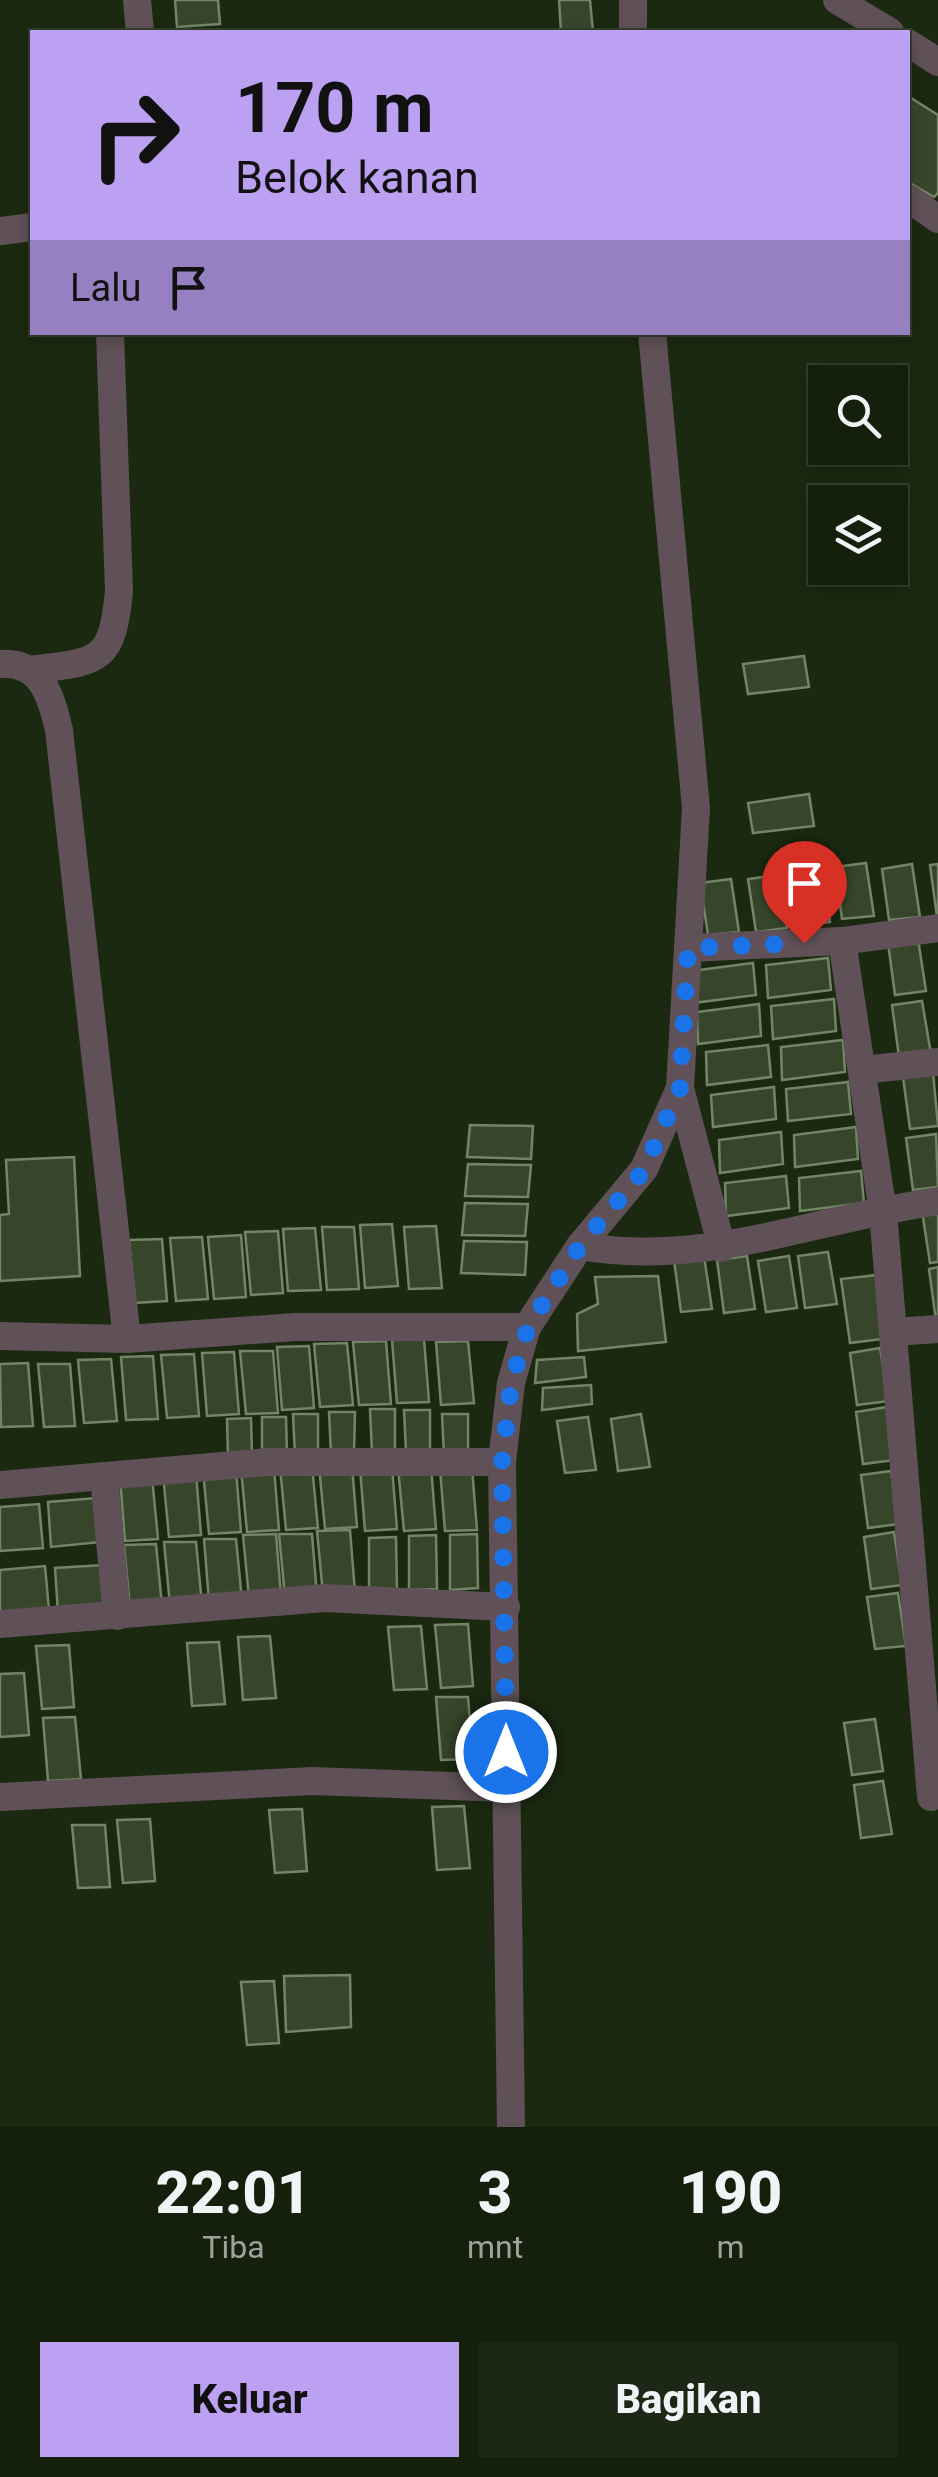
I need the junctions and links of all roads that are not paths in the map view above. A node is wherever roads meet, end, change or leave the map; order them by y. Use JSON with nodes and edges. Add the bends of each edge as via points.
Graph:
{"nodes":[{"id":1,"x":137,"y":0,"type":"edge"},
{"id":2,"x":836,"y":0,"type":"edge"},
{"id":3,"x":140,"y":30,"type":"edge"},
{"id":4,"x":887,"y":30,"type":"edge"},
{"id":5,"x":910,"y":44,"type":"edge"},
{"id":6,"x":938,"y":62,"type":"edge"},
{"id":7,"x":910,"y":199,"type":"edge"},
{"id":8,"x":938,"y":219,"type":"edge"},
{"id":9,"x":30,"y":227,"type":"edge"},
{"id":10,"x":0,"y":231,"type":"edge"},
{"id":11,"x":110,"y":335,"type":"edge"},
{"id":12,"x":652,"y":335,"type":"edge"},
{"id":13,"x":0,"y":664,"type":"edge"},
{"id":14,"x":30,"y":670,"type":"junction"},
{"id":15,"x":938,"y":928,"type":"edge"},
{"id":16,"x":842,"y":941,"type":"junction"},
{"id":17,"x":688,"y":948,"type":"junction"},
{"id":18,"x":938,"y":1062,"type":"edge"},
{"id":19,"x":862,"y":1070,"type":"junction"},
{"id":20,"x":680,"y":1088,"type":"junction"},
{"id":21,"x":938,"y":1201,"type":"edge"},
{"id":22,"x":883,"y":1212,"type":"junction"},
{"id":23,"x":580,"y":1246,"type":"junction"},
{"id":24,"x":722,"y":1248,"type":"junction"},
{"id":25,"x":528,"y":1327,"type":"junction"},
{"id":26,"x":938,"y":1330,"type":"edge"},
{"id":27,"x":894,"y":1332,"type":"junction"},
{"id":28,"x":0,"y":1336,"type":"edge"},
{"id":29,"x":127,"y":1338,"type":"junction"},
{"id":30,"x":502,"y":1462,"type":"junction"},
{"id":31,"x":104,"y":1476,"type":"junction"},
{"id":32,"x":0,"y":1485,"type":"edge"},
{"id":33,"x":938,"y":1599,"type":"edge"},
{"id":34,"x":506,"y":1607,"type":"junction"},
{"id":35,"x":117,"y":1616,"type":"junction"},
{"id":36,"x":917,"y":1623,"type":"junction"},
{"id":37,"x":0,"y":1624,"type":"edge"},
{"id":38,"x":932,"y":1730,"type":"edge"},
{"id":39,"x":506,"y":1788,"type":"junction"},
{"id":40,"x":0,"y":1796,"type":"edge"},
{"id":41,"x":931,"y":1797,"type":"dead end"},
{"id":42,"x":511,"y":2127,"type":"edge"}],
"edges":[{"from":1,"to":3,"type":"street"},
{"from":2,"to":4,"type":"street"},
{"from":5,"to":6,"type":"street"},
{"from":7,"to":8,"type":"street"},
{"from":9,"to":10,"type":"street"},
{"from":11,"to":14,"type":"street","via":[[115,633],[100,653],[80,663]]},
{"from":12,"to":17,"type":"street","via":[[694,775]]},
{"from":13,"to":14,"type":"street"},
{"from":14,"to":29,"type":"street","via":[[50,694],[59,730]]},
{"from":15,"to":16,"type":"street"},
{"from":16,"to":17,"type":"street"},
{"from":16,"to":19,"type":"street"},
{"from":17,"to":20,"type":"street"},
{"from":18,"to":19,"type":"street"},
{"from":19,"to":22,"type":"street"},
{"from":20,"to":23,"type":"street","via":[[644,1170]]},
{"from":20,"to":24,"type":"street"},
{"from":21,"to":22,"type":"street"},
{"from":22,"to":24,"type":"street"},
{"from":22,"to":27,"type":"street"},
{"from":23,"to":24,"type":"street"},
{"from":23,"to":25,"type":"street"},
{"from":25,"to":29,"type":"street","via":[[295,1327]]},
{"from":25,"to":30,"type":"street","via":[[511,1384]]},
{"from":26,"to":27,"type":"street"},
{"from":27,"to":36,"type":"street"},
{"from":28,"to":29,"type":"street"},
{"from":30,"to":31,"type":"street","via":[[268,1462]]},
{"from":30,"to":34,"type":"street"},
{"from":31,"to":32,"type":"street"},
{"from":31,"to":35,"type":"street"},
{"from":33,"to":36,"type":"street"},
{"from":34,"to":35,"type":"street","via":[[325,1598]]},
{"from":34,"to":39,"type":"street"},
{"from":35,"to":37,"type":"street"},
{"from":36,"to":38,"type":"street"},
{"from":38,"to":41,"type":"street"},
{"from":39,"to":40,"type":"street","via":[[313,1781]]},
{"from":39,"to":42,"type":"street"}]}
